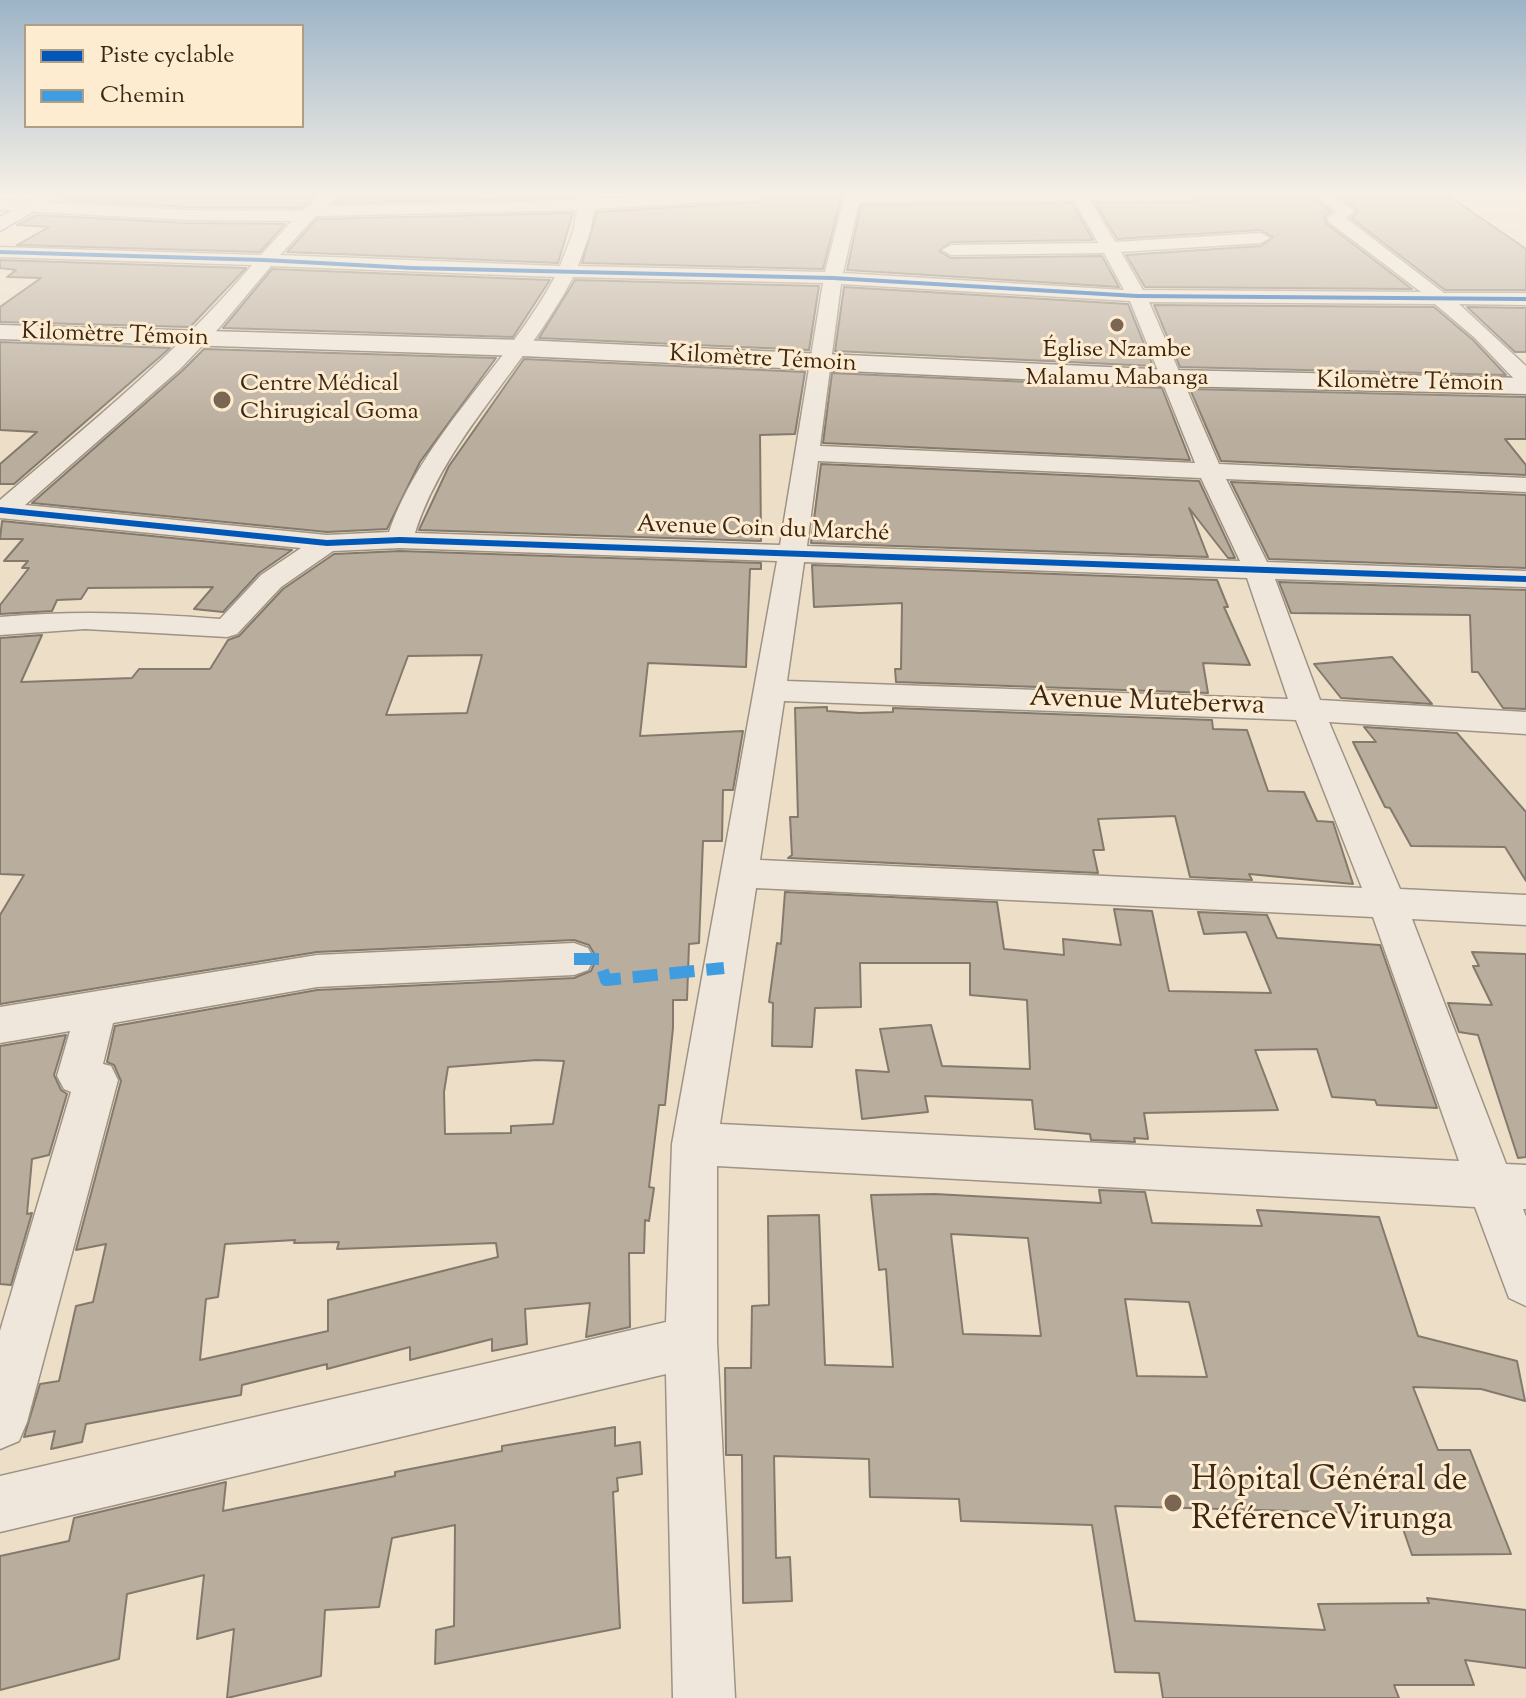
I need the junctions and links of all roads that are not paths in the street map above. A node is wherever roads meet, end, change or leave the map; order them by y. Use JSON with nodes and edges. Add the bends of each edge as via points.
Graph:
{"nodes":[{"id":1,"x":253,"y":273,"type":"edge"},
{"id":2,"x":566,"y":273,"type":"edge"},
{"id":3,"x":675,"y":273,"type":"edge"},
{"id":4,"x":834,"y":273,"type":"edge"},
{"id":5,"x":1124,"y":273,"type":"edge"},
{"id":6,"x":1409,"y":273,"type":"edge"},
{"id":7,"x":833,"y":278,"type":"junction"},
{"id":8,"x":1137,"y":296,"type":"junction"},
{"id":9,"x":1442,"y":298,"type":"junction"},
{"id":10,"x":1526,"y":299,"type":"edge"},
{"id":11,"x":0,"y":332,"type":"edge"},
{"id":12,"x":198,"y":340,"type":"junction"},
{"id":13,"x":522,"y":348,"type":"junction"},
{"id":14,"x":820,"y":364,"type":"junction"},
{"id":15,"x":1173,"y":378,"type":"junction"},
{"id":16,"x":1526,"y":378,"type":"edge"},
{"id":17,"x":1526,"y":386,"type":"edge"},
{"id":18,"x":806,"y":453,"type":"junction"},
{"id":19,"x":1211,"y":473,"type":"junction"},
{"id":20,"x":1526,"y":485,"type":"edge"},
{"id":21,"x":1,"y":510,"type":"edge"},
{"id":22,"x":400,"y":540,"type":"junction"},
{"id":23,"x":327,"y":543,"type":"junction"},
{"id":24,"x":792,"y":554,"type":"junction"},
{"id":25,"x":1258,"y":571,"type":"junction"},
{"id":26,"x":1526,"y":579,"type":"edge"},
{"id":27,"x":0,"y":626,"type":"edge"},
{"id":28,"x":768,"y":690,"type":"junction"},
{"id":29,"x":1308,"y":710,"type":"junction"},
{"id":30,"x":1526,"y":723,"type":"edge"},
{"id":31,"x":739,"y":873,"type":"junction"},
{"id":32,"x":1387,"y":904,"type":"junction"},
{"id":33,"x":1526,"y":910,"type":"edge"},
{"id":34,"x":574,"y":959,"type":"dead end"},
{"id":35,"x":96,"y":1009,"type":"junction"},
{"id":36,"x":0,"y":1025,"type":"edge"},
{"id":37,"x":695,"y":1144,"type":"junction"},
{"id":38,"x":1508,"y":1186,"type":"edge"},
{"id":39,"x":1526,"y":1281,"type":"edge"},
{"id":40,"x":691,"y":1342,"type":"junction"},
{"id":41,"x":0,"y":1422,"type":"edge"},
{"id":42,"x":0,"y":1504,"type":"edge"},
{"id":43,"x":697,"y":1697,"type":"edge"}],
"edges":[{"from":1,"to":12,"type":"street"},
{"from":2,"to":13,"type":"street"},
{"from":3,"to":7,"type":"street"},
{"from":4,"to":7,"type":"street"},
{"from":5,"to":8,"type":"street"},
{"from":6,"to":9,"type":"street"},
{"from":7,"to":8,"type":"street"},
{"from":7,"to":14,"type":"street"},
{"from":8,"to":9,"type":"street"},
{"from":8,"to":15,"type":"street"},
{"from":9,"to":10,"type":"street"},
{"from":9,"to":16,"type":"street"},
{"from":11,"to":12,"type":"main road","name":"Kilomètre Témoin"},
{"from":12,"to":13,"type":"main road","name":"Kilomètre Témoin"},
{"from":12,"to":21,"type":"street","via":[[126,409]]},
{"from":13,"to":14,"type":"main road","name":"Kilomètre Témoin"},
{"from":13,"to":22,"type":"street","via":[[430,468]]},
{"from":14,"to":15,"type":"main road","name":"Kilomètre Témoin"},
{"from":14,"to":18,"type":"street"},
{"from":15,"to":17,"type":"main road","name":"Kilomètre Témoin"},
{"from":15,"to":19,"type":"street"},
{"from":18,"to":19,"type":"street"},
{"from":18,"to":24,"type":"street"},
{"from":19,"to":20,"type":"street"},
{"from":19,"to":25,"type":"street"},
{"from":21,"to":23,"type":"street","name":"Avenue Coin du Marché"},
{"from":22,"to":23,"type":"street","name":"Avenue Coin du Marché"},
{"from":22,"to":24,"type":"street","name":"Avenue Coin du Marché"},
{"from":23,"to":27,"type":"street","via":[[271,581],[227,628],[70,620]]},
{"from":24,"to":25,"type":"street","name":"Avenue Coin du Marché"},
{"from":24,"to":28,"type":"street"},
{"from":25,"to":26,"type":"street","name":"Avenue Coin du Marché"},
{"from":25,"to":29,"type":"street"},
{"from":28,"to":29,"type":"street","name":"Avenue Muteberwa"},
{"from":28,"to":31,"type":"street"},
{"from":29,"to":30,"type":"street","name":"Avenue Muteberwa"},
{"from":29,"to":32,"type":"street"},
{"from":31,"to":32,"type":"street"},
{"from":31,"to":37,"type":"street"},
{"from":32,"to":33,"type":"street"},
{"from":32,"to":38,"type":"street"},
{"from":34,"to":35,"type":"street","via":[[317,971]]},
{"from":35,"to":36,"type":"street"},
{"from":35,"to":41,"type":"street","via":[[79,1076],[96,1080]]},
{"from":37,"to":38,"type":"street"},
{"from":37,"to":40,"type":"street"},
{"from":38,"to":39,"type":"street"},
{"from":40,"to":42,"type":"street"},
{"from":40,"to":43,"type":"street"}]}
